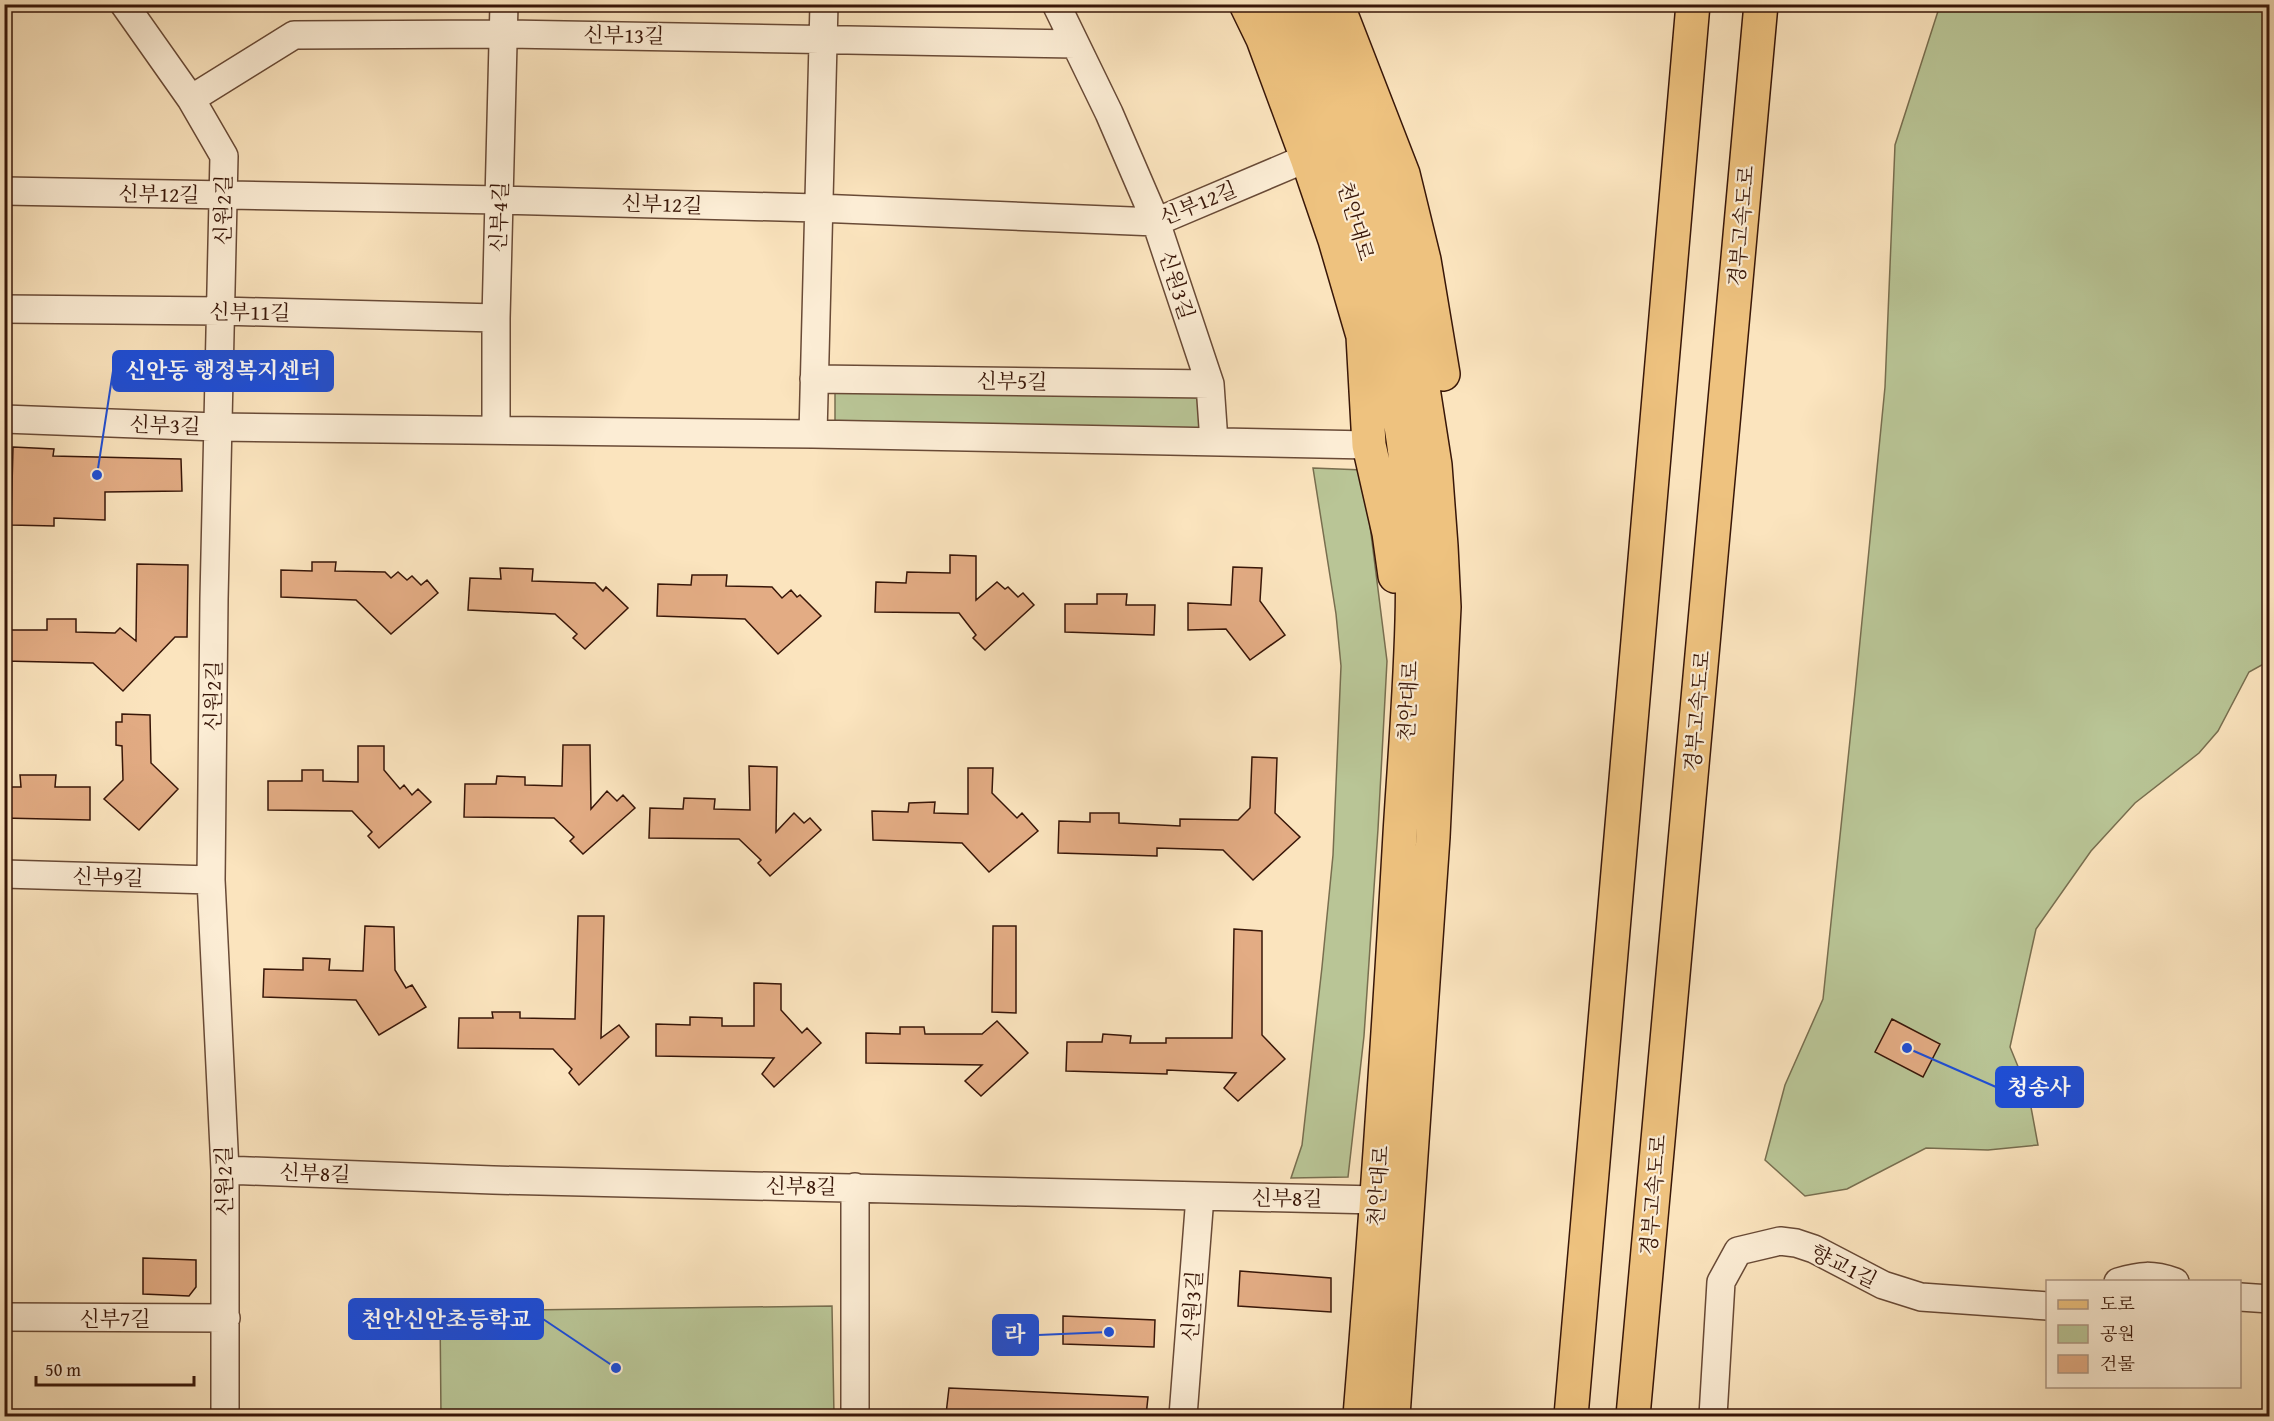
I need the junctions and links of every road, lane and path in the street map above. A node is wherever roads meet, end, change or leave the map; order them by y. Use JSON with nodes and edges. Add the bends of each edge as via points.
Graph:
{"nodes":[{"id":1,"x":124,"y":4,"type":"edge"},
{"id":2,"x":504,"y":4,"type":"edge"},
{"id":3,"x":824,"y":4,"type":"edge"},
{"id":4,"x":1056,"y":4,"type":"edge"},
{"id":5,"x":1246,"y":4,"type":"edge"},
{"id":6,"x":1276,"y":4,"type":"edge"},
{"id":7,"x":1309,"y":4,"type":"edge"},
{"id":8,"x":1336,"y":4,"type":"edge"},
{"id":9,"x":1693,"y":4,"type":"edge"},
{"id":10,"x":1761,"y":4,"type":"edge"},
{"id":11,"x":503,"y":34,"type":"junction"},
{"id":12,"x":823,"y":38,"type":"junction"},
{"id":13,"x":1075,"y":44,"type":"junction"},
{"id":14,"x":191,"y":99,"type":"junction"},
{"id":15,"x":1307,"y":158,"type":"junction"},
{"id":16,"x":4,"y":191,"type":"edge"},
{"id":17,"x":224,"y":195,"type":"junction"},
{"id":18,"x":500,"y":200,"type":"junction"},
{"id":19,"x":817,"y":208,"type":"junction"},
{"id":20,"x":1156,"y":222,"type":"junction"},
{"id":21,"x":4,"y":309,"type":"edge"},
{"id":22,"x":221,"y":311,"type":"junction"},
{"id":23,"x":496,"y":318,"type":"junction"},
{"id":24,"x":814,"y":379,"type":"junction"},
{"id":25,"x":1210,"y":384,"type":"junction"},
{"id":26,"x":4,"y":418,"type":"edge"},
{"id":27,"x":217,"y":427,"type":"junction"},
{"id":28,"x":496,"y":430,"type":"junction"},
{"id":29,"x":813,"y":434,"type":"junction"},
{"id":30,"x":1214,"y":442,"type":"junction"},
{"id":31,"x":1369,"y":445,"type":"junction"},
{"id":32,"x":1444,"y":607,"type":"junction"},
{"id":33,"x":1410,"y":676,"type":"junction"},
{"id":34,"x":4,"y":874,"type":"edge"},
{"id":35,"x":212,"y":880,"type":"junction"},
{"id":36,"x":225,"y":1170,"type":"junction"},
{"id":37,"x":855,"y":1187,"type":"junction"},
{"id":38,"x":1200,"y":1196,"type":"junction"},
{"id":39,"x":1377,"y":1200,"type":"junction"},
{"id":40,"x":2122,"y":1280,"type":"edge"},
{"id":41,"x":2172,"y":1280,"type":"edge"},
{"id":42,"x":2241,"y":1297,"type":"edge"},
{"id":43,"x":2270,"y":1299,"type":"edge"},
{"id":44,"x":2046,"y":1306,"type":"edge"},
{"id":45,"x":4,"y":1317,"type":"edge"},
{"id":46,"x":226,"y":1318,"type":"junction"},
{"id":47,"x":225,"y":1416,"type":"edge"},
{"id":48,"x":855,"y":1416,"type":"edge"},
{"id":49,"x":1183,"y":1416,"type":"edge"},
{"id":50,"x":1360,"y":1416,"type":"edge"},
{"id":51,"x":1393,"y":1416,"type":"edge"},
{"id":52,"x":1571,"y":1416,"type":"edge"},
{"id":53,"x":1633,"y":1416,"type":"edge"},
{"id":54,"x":1713,"y":1416,"type":"edge"}],
"edges":[{"from":1,"to":14,"type":"street","name":"신원2길"},
{"from":2,"to":11,"type":"street","name":"신부4길"},
{"from":3,"to":12,"type":"street"},
{"from":4,"to":13,"type":"street","name":"신원3길"},
{"from":5,"to":15,"type":"main road"},
{"from":6,"to":33,"type":"main road","name":"천안대로","via":[[1327,125],[1356,212],[1379,308],[1403,438],[1412,523]]},
{"from":7,"to":32,"type":"main road","name":"천안대로","via":[[1341,77],[1366,149],[1415,337],[1435,465]]},
{"from":8,"to":32,"type":"main road","via":[[1403,174],[1435,318],[1447,400]]},
{"from":9,"to":52,"type":"main road"},
{"from":10,"to":53,"type":"main road","name":"경부고속도로"},
{"from":11,"to":12,"type":"street","name":"신부13길"},
{"from":11,"to":14,"type":"street","name":"신부13길","via":[[294,35]]},
{"from":11,"to":18,"type":"street","name":"신부4길"},
{"from":12,"to":13,"type":"street","name":"신부13길"},
{"from":12,"to":19,"type":"street"},
{"from":13,"to":20,"type":"street","name":"신원3길"},
{"from":14,"to":17,"type":"street","name":"신원2길","via":[[224,156]]},
{"from":15,"to":20,"type":"street","name":"신부12길"},
{"from":15,"to":31,"type":"main road","via":[[1363,336]]},
{"from":16,"to":17,"type":"street","name":"신부12길"},
{"from":17,"to":18,"type":"street","name":"신부12길"},
{"from":17,"to":22,"type":"street","name":"신원2길"},
{"from":18,"to":19,"type":"street","name":"신부12길"},
{"from":18,"to":23,"type":"street","name":"신부4길"},
{"from":19,"to":20,"type":"street","name":"신부12길"},
{"from":19,"to":24,"type":"street"},
{"from":20,"to":25,"type":"street","name":"신원3길"},
{"from":21,"to":22,"type":"street","name":"신부11길"},
{"from":22,"to":23,"type":"street","name":"신부11길"},
{"from":22,"to":27,"type":"street","name":"신원2길"},
{"from":23,"to":28,"type":"street","name":"신부4길"},
{"from":24,"to":25,"type":"street","name":"신부5길"},
{"from":24,"to":29,"type":"street"},
{"from":25,"to":30,"type":"street","name":"신원3길"},
{"from":26,"to":27,"type":"street","name":"신부3길"},
{"from":27,"to":28,"type":"street","name":"신부3길"},
{"from":27,"to":35,"type":"street","name":"신원2길"},
{"from":28,"to":29,"type":"street","name":"신부3길"},
{"from":29,"to":30,"type":"street","name":"신부3길"},
{"from":30,"to":31,"type":"street","name":"신부3길"},
{"from":31,"to":33,"type":"main road","via":[[1389,533]]},
{"from":32,"to":51,"type":"main road","name":"천안대로","via":[[1433,837]]},
{"from":33,"to":39,"type":"main road","name":"천안대로"},
{"from":34,"to":35,"type":"street","name":"신부9길"},
{"from":35,"to":36,"type":"street","name":"신원2길"},
{"from":36,"to":37,"type":"street","name":"신부8길"},
{"from":36,"to":46,"type":"street","name":"신원2길"},
{"from":37,"to":38,"type":"street","name":"신부8길"},
{"from":37,"to":48,"type":"street"},
{"from":38,"to":39,"type":"street","name":"신부8길"},
{"from":38,"to":49,"type":"street","name":"신원3길"},
{"from":39,"to":50,"type":"main road","name":"천안대로"},
{"from":40,"to":41,"type":"street","via":[[2139,1275]]},
{"from":42,"to":43,"type":"street"},
{"from":44,"to":54,"type":"street","name":"향교1길","via":[[1921,1297],[1883,1285],[1796,1243],[1759,1244],[1738,1251],[1721,1282]]},
{"from":45,"to":46,"type":"street","name":"신부7길"},
{"from":46,"to":47,"type":"street","name":"신원2길"}]}
